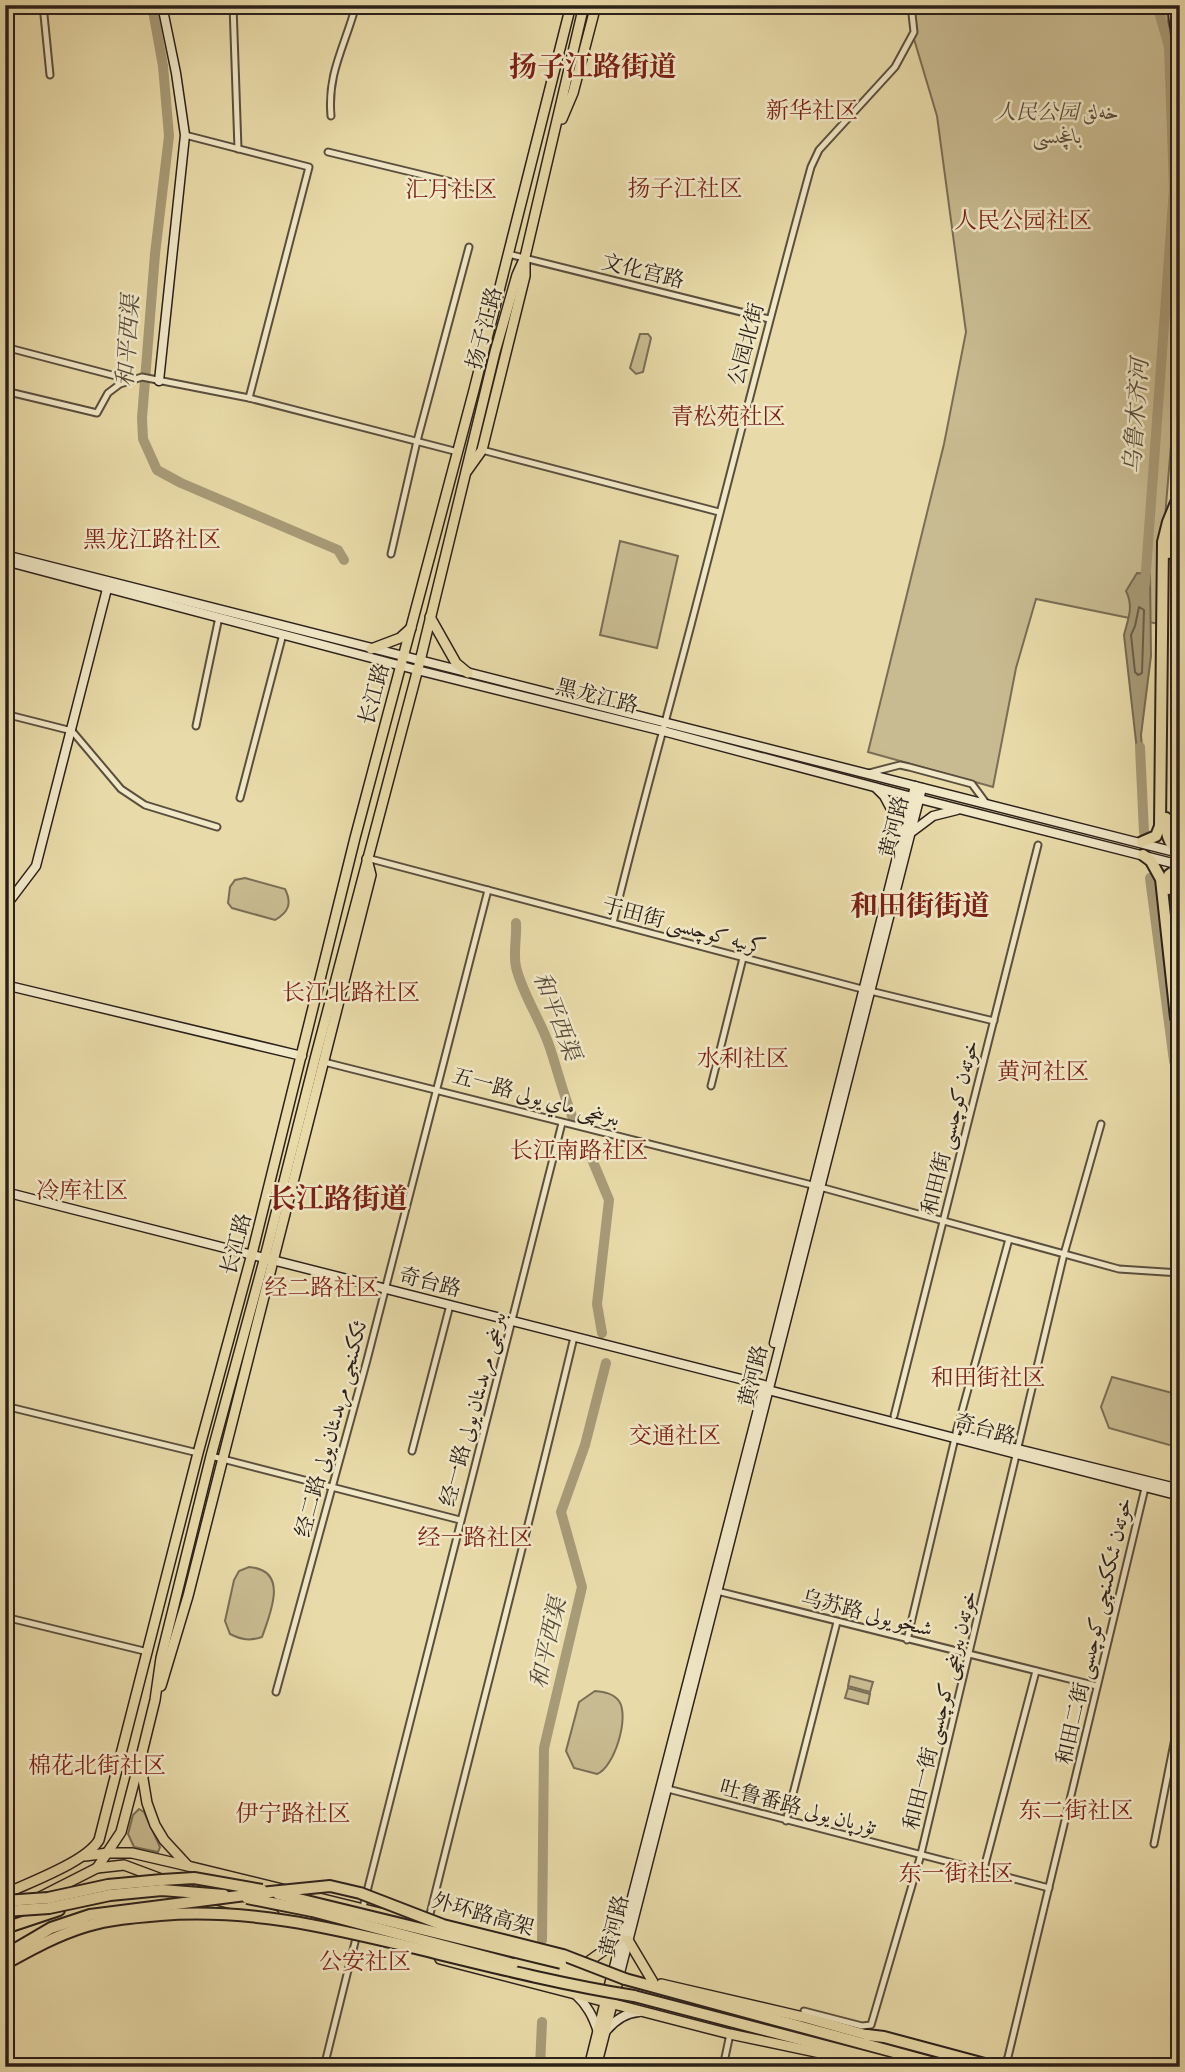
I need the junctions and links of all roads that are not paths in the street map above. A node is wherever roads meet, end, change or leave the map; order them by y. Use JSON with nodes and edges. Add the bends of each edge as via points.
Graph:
{"nodes":[{"id":1,"x":43,"y":5,"type":"edge"},
{"id":2,"x":162,"y":5,"type":"edge"},
{"id":3,"x":233,"y":5,"type":"edge"},
{"id":4,"x":356,"y":5,"type":"edge"},
{"id":5,"x":571,"y":5,"type":"edge"},
{"id":6,"x":584,"y":5,"type":"edge"},
{"id":7,"x":596,"y":5,"type":"edge"},
{"id":8,"x":911,"y":5,"type":"edge"},
{"id":9,"x":1172,"y":5,"type":"edge"},
{"id":10,"x":1180,"y":73,"type":"edge"},
{"id":11,"x":50,"y":75,"type":"dead end"},
{"id":12,"x":331,"y":117,"type":"dead end"},
{"id":13,"x":556,"y":133,"type":"junction"},
{"id":14,"x":185,"y":135,"type":"junction"},
{"id":15,"x":238,"y":149,"type":"junction"},
{"id":16,"x":328,"y":152,"type":"dead end"},
{"id":17,"x":485,"y":190,"type":"dead end"},
{"id":18,"x":469,"y":247,"type":"dead end"},
{"id":19,"x":508,"y":254,"type":"junction"},
{"id":20,"x":525,"y":257,"type":"junction"},
{"id":21,"x":769,"y":319,"type":"junction"},
{"id":22,"x":5,"y":347,"type":"edge"},
{"id":23,"x":131,"y":380,"type":"junction"},
{"id":24,"x":159,"y":381,"type":"junction"},
{"id":25,"x":5,"y":391,"type":"edge"},
{"id":26,"x":249,"y":398,"type":"junction"},
{"id":27,"x":417,"y":441,"type":"junction"},
{"id":28,"x":482,"y":450,"type":"junction"},
{"id":29,"x":458,"y":452,"type":"junction"},
{"id":30,"x":464,"y":475,"type":"junction"},
{"id":31,"x":1180,"y":493,"type":"edge"},
{"id":32,"x":719,"y":512,"type":"junction"},
{"id":33,"x":1180,"y":537,"type":"edge"},
{"id":34,"x":391,"y":554,"type":"dead end"},
{"id":35,"x":5,"y":555,"type":"edge"},
{"id":36,"x":5,"y":561,"type":"edge"},
{"id":37,"x":108,"y":585,"type":"junction"},
{"id":38,"x":219,"y":617,"type":"junction"},
{"id":39,"x":430,"y":617,"type":"junction"},
{"id":40,"x":412,"y":627,"type":"junction"},
{"id":41,"x":283,"y":634,"type":"junction"},
{"id":42,"x":370,"y":649,"type":"junction"},
{"id":43,"x":402,"y":661,"type":"junction"},
{"id":44,"x":419,"y":666,"type":"junction"},
{"id":45,"x":468,"y":673,"type":"junction"},
{"id":46,"x":5,"y":714,"type":"edge"},
{"id":47,"x":195,"y":726,"type":"dead end"},
{"id":48,"x":664,"y":726,"type":"junction"},
{"id":49,"x":72,"y":731,"type":"junction"},
{"id":50,"x":865,"y":774,"type":"junction"},
{"id":51,"x":874,"y":786,"type":"junction"},
{"id":52,"x":918,"y":787,"type":"junction"},
{"id":53,"x":240,"y":798,"type":"dead end"},
{"id":54,"x":915,"y":798,"type":"junction"},
{"id":55,"x":988,"y":806,"type":"junction"},
{"id":56,"x":960,"y":809,"type":"junction"},
{"id":57,"x":217,"y":827,"type":"dead end"},
{"id":58,"x":907,"y":832,"type":"junction"},
{"id":59,"x":1142,"y":842,"type":"junction"},
{"id":60,"x":1038,"y":845,"type":"dead end"},
{"id":61,"x":1180,"y":853,"type":"edge"},
{"id":62,"x":1143,"y":855,"type":"junction"},
{"id":63,"x":367,"y":858,"type":"junction"},
{"id":64,"x":1180,"y":866,"type":"edge"},
{"id":65,"x":488,"y":890,"type":"junction"},
{"id":66,"x":5,"y":907,"type":"edge"},
{"id":67,"x":613,"y":923,"type":"junction"},
{"id":68,"x":743,"y":958,"type":"junction"},
{"id":69,"x":5,"y":985,"type":"edge"},
{"id":70,"x":867,"y":990,"type":"junction"},
{"id":71,"x":1180,"y":1007,"type":"edge"},
{"id":72,"x":994,"y":1021,"type":"junction"},
{"id":73,"x":1180,"y":1027,"type":"edge"},
{"id":74,"x":302,"y":1056,"type":"junction"},
{"id":75,"x":319,"y":1060,"type":"junction"},
{"id":76,"x":711,"y":1086,"type":"dead end"},
{"id":77,"x":437,"y":1090,"type":"junction"},
{"id":78,"x":562,"y":1123,"type":"junction"},
{"id":79,"x":1101,"y":1124,"type":"dead end"},
{"id":80,"x":817,"y":1187,"type":"junction"},
{"id":81,"x":5,"y":1192,"type":"edge"},
{"id":82,"x":943,"y":1222,"type":"junction"},
{"id":83,"x":1009,"y":1239,"type":"junction"},
{"id":84,"x":252,"y":1254,"type":"junction"},
{"id":85,"x":1064,"y":1254,"type":"junction"},
{"id":86,"x":269,"y":1258,"type":"junction"},
{"id":87,"x":1180,"y":1273,"type":"edge"},
{"id":88,"x":386,"y":1289,"type":"junction"},
{"id":89,"x":450,"y":1305,"type":"junction"},
{"id":90,"x":513,"y":1322,"type":"junction"},
{"id":91,"x":574,"y":1337,"type":"junction"},
{"id":92,"x":767,"y":1386,"type":"junction"},
{"id":93,"x":5,"y":1406,"type":"edge"},
{"id":94,"x":894,"y":1416,"type":"junction"},
{"id":95,"x":955,"y":1436,"type":"junction"},
{"id":96,"x":412,"y":1451,"type":"dead end"},
{"id":97,"x":1018,"y":1452,"type":"junction"},
{"id":98,"x":198,"y":1453,"type":"junction"},
{"id":99,"x":211,"y":1456,"type":"junction"},
{"id":100,"x":222,"y":1458,"type":"junction"},
{"id":101,"x":333,"y":1487,"type":"junction"},
{"id":102,"x":1158,"y":1487,"type":"junction"},
{"id":103,"x":1145,"y":1488,"type":"junction"},
{"id":104,"x":1180,"y":1489,"type":"edge"},
{"id":105,"x":1180,"y":1496,"type":"edge"},
{"id":106,"x":460,"y":1520,"type":"junction"},
{"id":107,"x":714,"y":1590,"type":"junction"},
{"id":108,"x":5,"y":1617,"type":"edge"},
{"id":109,"x":837,"y":1622,"type":"junction"},
{"id":110,"x":907,"y":1640,"type":"junction"},
{"id":111,"x":148,"y":1652,"type":"junction"},
{"id":112,"x":970,"y":1655,"type":"junction"},
{"id":113,"x":1036,"y":1671,"type":"junction"},
{"id":114,"x":1097,"y":1686,"type":"junction"},
{"id":115,"x":276,"y":1692,"type":"dead end"},
{"id":116,"x":155,"y":1700,"type":"junction"},
{"id":117,"x":1180,"y":1713,"type":"edge"},
{"id":118,"x":140,"y":1761,"type":"junction"},
{"id":119,"x":664,"y":1788,"type":"junction"},
{"id":120,"x":786,"y":1821,"type":"junction"},
{"id":121,"x":101,"y":1836,"type":"junction"},
{"id":122,"x":1154,"y":1844,"type":"dead end"},
{"id":123,"x":108,"y":1853,"type":"junction"},
{"id":124,"x":920,"y":1856,"type":"junction"},
{"id":125,"x":83,"y":1857,"type":"junction"},
{"id":126,"x":124,"y":1865,"type":"junction"},
{"id":127,"x":188,"y":1866,"type":"junction"},
{"id":128,"x":97,"y":1868,"type":"junction"},
{"id":129,"x":983,"y":1872,"type":"junction"},
{"id":130,"x":1049,"y":1888,"type":"junction"},
{"id":131,"x":5,"y":1894,"type":"edge"},
{"id":132,"x":110,"y":1895,"type":"junction"},
{"id":133,"x":5,"y":1901,"type":"edge"},
{"id":134,"x":363,"y":1908,"type":"junction"},
{"id":135,"x":5,"y":1913,"type":"edge"},
{"id":136,"x":427,"y":1925,"type":"junction"},
{"id":137,"x":5,"y":1928,"type":"edge"},
{"id":138,"x":356,"y":1936,"type":"junction"},
{"id":139,"x":625,"y":1939,"type":"junction"},
{"id":140,"x":5,"y":1955,"type":"edge"},
{"id":141,"x":5,"y":1964,"type":"edge"},
{"id":142,"x":585,"y":1964,"type":"junction"},
{"id":143,"x":619,"y":1974,"type":"junction"},
{"id":144,"x":653,"y":1982,"type":"junction"},
{"id":145,"x":575,"y":1994,"type":"junction"},
{"id":146,"x":634,"y":1996,"type":"junction"},
{"id":147,"x":609,"y":2002,"type":"junction"},
{"id":148,"x":643,"y":2011,"type":"junction"},
{"id":149,"x":804,"y":2011,"type":"dead end"},
{"id":150,"x":601,"y":2033,"type":"junction"},
{"id":151,"x":730,"y":2034,"type":"junction"},
{"id":152,"x":867,"y":2035,"type":"junction"},
{"id":153,"x":812,"y":2052,"type":"junction"},
{"id":154,"x":844,"y":2058,"type":"joint"},
{"id":155,"x":324,"y":2067,"type":"edge"},
{"id":156,"x":589,"y":2067,"type":"edge"},
{"id":157,"x":596,"y":2067,"type":"edge"},
{"id":158,"x":723,"y":2067,"type":"edge"},
{"id":159,"x":854,"y":2067,"type":"edge"},
{"id":160,"x":880,"y":2067,"type":"edge"},
{"id":161,"x":906,"y":2067,"type":"edge"},
{"id":162,"x":949,"y":2067,"type":"edge"},
{"id":163,"x":979,"y":2067,"type":"edge"},
{"id":164,"x":996,"y":2067,"type":"edge"},
{"id":165,"x":1003,"y":2067,"type":"edge"}],
"edges":[{"from":1,"to":11,"type":"street"},
{"from":2,"to":14,"type":"main road"},
{"from":3,"to":15,"type":"street"},
{"from":4,"to":12,"type":"street","via":[[331,84]]},
{"from":5,"to":19,"type":"main road","name":"扬子江路"},
{"from":6,"to":13,"type":"main road","name":"扬子江路"},
{"from":7,"to":13,"type":"main road","via":[[573,93]]},
{"from":8,"to":21,"type":"street","name":"公园北街","via":[[914,32],[895,67],[819,150],[811,167]]},
{"from":9,"to":10,"type":"main road"},
{"from":13,"to":20,"type":"main road","name":"扬子江路"},
{"from":14,"to":15,"type":"street"},
{"from":14,"to":24,"type":"main road"},
{"from":15,"to":26,"type":"street","via":[[309,167]]},
{"from":16,"to":17,"type":"street"},
{"from":18,"to":27,"type":"street"},
{"from":19,"to":20,"type":"street","name":"文化宫路"},
{"from":19,"to":29,"type":"main road","name":"扬子江路"},
{"from":20,"to":21,"type":"street","name":"文化宫路"},
{"from":20,"to":28,"type":"main road","via":[[525,276]]},
{"from":20,"to":30,"type":"main road","name":"扬子江路"},
{"from":21,"to":32,"type":"street","name":"公园北街"},
{"from":22,"to":23,"type":"street"},
{"from":23,"to":24,"type":"street"},
{"from":23,"to":25,"type":"street","via":[[108,393],[97,412]]},
{"from":24,"to":26,"type":"street"},
{"from":26,"to":27,"type":"street"},
{"from":27,"to":29,"type":"street"},
{"from":27,"to":34,"type":"street"},
{"from":28,"to":30,"type":"main road"},
{"from":28,"to":32,"type":"street"},
{"from":29,"to":40,"type":"main road","name":"扬子江路"},
{"from":30,"to":39,"type":"main road","name":"扬子江路"},
{"from":31,"to":59,"type":"highway","via":[[1163,542],[1160,826],[1152,839]]},
{"from":32,"to":48,"type":"street","name":"公园北街"},
{"from":33,"to":61,"type":"highway","via":[[1168,547],[1166,828],[1170,843]]},
{"from":35,"to":37,"type":"main road","name":"黑龙江路"},
{"from":36,"to":37,"type":"main road","name":"黑龙江路"},
{"from":37,"to":38,"type":"main road","name":"黑龙江路"},
{"from":37,"to":42,"type":"main road","name":"黑龙江路"},
{"from":37,"to":49,"type":"main road"},
{"from":38,"to":41,"type":"main road","name":"黑龙江路"},
{"from":38,"to":47,"type":"street"},
{"from":39,"to":44,"type":"main road","name":"扬子江路"},
{"from":39,"to":45,"type":"main road","via":[[456,663]]},
{"from":40,"to":42,"type":"main road","via":[[400,638]]},
{"from":40,"to":43,"type":"main road","name":"扬子江路"},
{"from":41,"to":43,"type":"main road","name":"黑龙江路"},
{"from":41,"to":53,"type":"street"},
{"from":42,"to":43,"type":"main road","name":"黑龙江路"},
{"from":43,"to":44,"type":"main road","name":"黑龙江路"},
{"from":43,"to":74,"type":"main road","name":"长江路"},
{"from":44,"to":45,"type":"main road","name":"黑龙江路"},
{"from":44,"to":48,"type":"main road","name":"黑龙江路"},
{"from":44,"to":63,"type":"main road","name":"长江路"},
{"from":45,"to":48,"type":"main road","name":"黑龙江路"},
{"from":46,"to":49,"type":"street"},
{"from":48,"to":50,"type":"main road","name":"黑龙江路"},
{"from":48,"to":51,"type":"main road","name":"黑龙江路"},
{"from":48,"to":67,"type":"street","name":"公园北街"},
{"from":49,"to":57,"type":"street","via":[[121,789],[145,805]]},
{"from":49,"to":66,"type":"main road","via":[[37,866]]},
{"from":50,"to":52,"type":"main road","name":"黑龙江路"},
{"from":50,"to":55,"type":"street","via":[[909,767],[972,784]]},
{"from":51,"to":54,"type":"main road","name":"黑龙江路"},
{"from":51,"to":58,"type":"main road"},
{"from":52,"to":54,"type":"main road","name":"黄河路"},
{"from":52,"to":55,"type":"main road","name":"黑龙江路"},
{"from":54,"to":56,"type":"main road","name":"黑龙江路"},
{"from":54,"to":58,"type":"main road","name":"黄河路"},
{"from":55,"to":59,"type":"main road","name":"黑龙江路"},
{"from":56,"to":58,"type":"main road","via":[[933,816]]},
{"from":56,"to":62,"type":"main road","name":"黑龙江路"},
{"from":58,"to":70,"type":"main road","name":"黄河路"},
{"from":59,"to":61,"type":"main road","name":"黑龙江路"},
{"from":60,"to":72,"type":"street","name":"和田街 خوتەن كوچىسى"},
{"from":62,"to":64,"type":"main road","name":"黑龙江路"},
{"from":62,"to":73,"type":"highway","via":[[1161,879]]},
{"from":63,"to":65,"type":"street","name":"于田街 كرىيە كوچىسى"},
{"from":63,"to":75,"type":"main road","name":"长江路"},
{"from":64,"to":71,"type":"highway","via":[[1167,880]]},
{"from":65,"to":67,"type":"street","name":"于田街 كرىيە كوچىسى"},
{"from":65,"to":77,"type":"street","name":"经二路 ئككىنجى مرىدىئان يولى"},
{"from":67,"to":68,"type":"street","name":"于田街 كرىيە كوچىسى"},
{"from":68,"to":70,"type":"street","name":"于田街 كرىيە كوچىسى"},
{"from":68,"to":76,"type":"street"},
{"from":69,"to":74,"type":"main road","name":"五一路 بىرىنچى ماي يولى"},
{"from":70,"to":72,"type":"street","name":"于田街 كرىيە كوچىسى"},
{"from":70,"to":80,"type":"main road","name":"黄河路"},
{"from":72,"to":82,"type":"street","name":"和田街 خوتەن كوچىسى"},
{"from":74,"to":75,"type":"street","name":"五一路 بىرىنچى ماي يولى"},
{"from":74,"to":84,"type":"main road","name":"长江路"},
{"from":75,"to":77,"type":"street","name":"五一路 بىرىنچى ماي يولى"},
{"from":75,"to":86,"type":"main road","name":"长江路"},
{"from":77,"to":78,"type":"street","name":"五一路 بىرىنچى ماي يولى"},
{"from":77,"to":88,"type":"street","name":"经二路 ئككىنجى مرىدىئان يولى"},
{"from":78,"to":80,"type":"street","name":"五一路 بىرىنچى ماي يولى"},
{"from":78,"to":90,"type":"street","name":"经一路 بىرىنجى مرىدىئان يولى"},
{"from":79,"to":85,"type":"street","name":"和田一街 خوتەن بىرىنچى كوچىسى"},
{"from":80,"to":82,"type":"street","name":"五一路 بىرىنچى ماي يولى"},
{"from":80,"to":92,"type":"main road","name":"黄河路"},
{"from":81,"to":84,"type":"main road","name":"奇台路"},
{"from":82,"to":83,"type":"street","name":"五一路 بىرىنچى ماي يولى"},
{"from":82,"to":94,"type":"street","name":"和田街 خوتەن كوچىسى"},
{"from":83,"to":85,"type":"street","name":"五一路 بىرىنچى ماي يولى"},
{"from":83,"to":95,"type":"street"},
{"from":84,"to":86,"type":"main road","name":"奇台路"},
{"from":84,"to":98,"type":"main road","name":"长江路"},
{"from":85,"to":87,"type":"street","name":"五一路 بىرىنچى ماي يولى","via":[[1119,1269]]},
{"from":85,"to":97,"type":"street","name":"和田一街 خوتەن بىرىنچى كوچىسى"},
{"from":86,"to":88,"type":"main road","name":"奇台路"},
{"from":86,"to":99,"type":"main road","name":"长江路"},
{"from":86,"to":100,"type":"main road"},
{"from":88,"to":89,"type":"main road","name":"奇台路"},
{"from":88,"to":101,"type":"street","name":"经二路 ئككىنجى مرىدىئان يولى"},
{"from":89,"to":90,"type":"main road","name":"奇台路"},
{"from":89,"to":96,"type":"street"},
{"from":90,"to":91,"type":"main road","name":"奇台路"},
{"from":90,"to":106,"type":"street","name":"经一路 بىرىنجى مرىدىئان يولى"},
{"from":91,"to":92,"type":"main road","name":"奇台路"},
{"from":91,"to":136,"type":"street"},
{"from":92,"to":94,"type":"main road","name":"奇台路"},
{"from":92,"to":95,"type":"main road","name":"奇台路"},
{"from":92,"to":107,"type":"main road","name":"黄河路"},
{"from":93,"to":98,"type":"street"},
{"from":94,"to":95,"type":"main road","name":"奇台路"},
{"from":95,"to":97,"type":"main road","name":"奇台路"},
{"from":95,"to":110,"type":"street"},
{"from":97,"to":102,"type":"main road","name":"奇台路"},
{"from":97,"to":103,"type":"main road","name":"奇台路"},
{"from":97,"to":112,"type":"street","name":"和田一街 خوتەن بىرىنچى كوچىسى"},
{"from":98,"to":111,"type":"main road","name":"长江路"},
{"from":99,"to":100,"type":"street"},
{"from":99,"to":116,"type":"main road","name":"长江路"},
{"from":100,"to":101,"type":"street"},
{"from":100,"to":116,"type":"main road","via":[[188,1596]]},
{"from":101,"to":106,"type":"street"},
{"from":101,"to":115,"type":"street","name":"经二路 ئككىنجى مرىدىئان يولى"},
{"from":102,"to":103,"type":"main road","name":"奇台路"},
{"from":102,"to":104,"type":"main road"},
{"from":102,"to":105,"type":"main road"},
{"from":103,"to":114,"type":"street","name":"和田二街 خوتەن ئىككىنچى كوچىسى"},
{"from":106,"to":134,"type":"street","name":"经一路 بىرىنجى مرىدىئان يولى"},
{"from":107,"to":109,"type":"street","name":"乌苏路 شىخو يولى"},
{"from":107,"to":119,"type":"main road","name":"黄河路"},
{"from":108,"to":111,"type":"street"},
{"from":109,"to":110,"type":"street","name":"乌苏路 شىخو يولى"},
{"from":109,"to":120,"type":"street"},
{"from":110,"to":112,"type":"street","name":"乌苏路 شىخو يولى"},
{"from":111,"to":121,"type":"main road","name":"长江路"},
{"from":112,"to":113,"type":"street","name":"乌苏路 شىخو يولى"},
{"from":112,"to":124,"type":"street","name":"和田一街 خوتەن بىرىنچى كوچىسى"},
{"from":113,"to":114,"type":"street","name":"乌苏路 شىخو يولى"},
{"from":113,"to":129,"type":"street"},
{"from":114,"to":130,"type":"street","name":"和田二街 خوتەن ئىككىنچى كوچىسى"},
{"from":116,"to":118,"type":"main road","name":"长江路"},
{"from":117,"to":122,"type":"street"},
{"from":118,"to":123,"type":"main road","via":[[121,1832]]},
{"from":118,"to":127,"type":"main road","name":"长江路","via":[[147,1803],[164,1840]]},
{"from":119,"to":120,"type":"street","name":"吐鲁番路 تۇرپان يولى"},
{"from":119,"to":139,"type":"main road","name":"黄河路"},
{"from":120,"to":124,"type":"street","name":"吐鲁番路 تۇرپان يولى"},
{"from":121,"to":123,"type":"main road"},
{"from":121,"to":125,"type":"main road"},
{"from":123,"to":125,"type":"main road"},
{"from":123,"to":126,"type":"main road"},
{"from":123,"to":127,"type":"main road","via":[[132,1853]]},
{"from":123,"to":128,"type":"main road"},
{"from":124,"to":129,"type":"street","name":"吐鲁番路 تۇرپان يولى"},
{"from":124,"to":149,"type":"street","name":"和田一街 خوتەن بىرىنچى كوچىسى","via":[[871,2025]]},
{"from":125,"to":131,"type":"main road"},
{"from":126,"to":128,"type":"main road"},
{"from":126,"to":138,"type":"main road","via":[[219,1901]]},
{"from":127,"to":134,"type":"main road"},
{"from":128,"to":135,"type":"main road"},
{"from":129,"to":130,"type":"street","name":"吐鲁番路 تۇرپان يولى"},
{"from":130,"to":165,"type":"street","name":"和田二街 خوتەن ئىككىنچى كوچىسى"},
{"from":132,"to":135,"type":"highway","bridge":true},
{"from":132,"to":137,"type":"highway","bridge":true},
{"from":132,"to":146,"type":"highway","bridge":true,"via":[[199,1891],[312,1910]]},
{"from":133,"to":143,"type":"highway","bridge":true,"via":[[194,1878],[247,1886]]},
{"from":134,"to":136,"type":"main road"},
{"from":134,"to":138,"type":"street","name":"经一路 بىرىنجى مرىدىئان يولى"},
{"from":136,"to":142,"type":"main road"},
{"from":138,"to":145,"type":"main road"},
{"from":138,"to":155,"type":"street","name":"经一路 بىرىنجى مرىدىئان يولى"},
{"from":139,"to":142,"type":"main road"},
{"from":139,"to":143,"type":"main road","name":"黄河路"},
{"from":139,"to":144,"type":"main road"},
{"from":140,"to":143,"type":"highway","name":"外环路高架","bridge":true,"via":[[51,1928],[90,1915],[330,1886],[443,1925]]},
{"from":141,"to":146,"type":"highway","bridge":true,"via":[[89,1925],[169,1914],[238,1913],[334,1928],[578,1987]]},
{"from":142,"to":143,"type":"main road"},
{"from":143,"to":144,"type":"main road"},
{"from":143,"to":147,"type":"main road"},
{"from":143,"to":162,"type":"highway","name":"外环路高架"},
{"from":144,"to":152,"type":"main road"},
{"from":145,"to":147,"type":"main road"},
{"from":145,"to":150,"type":"main road"},
{"from":146,"to":161,"type":"highway"},
{"from":147,"to":148,"type":"main road"},
{"from":147,"to":150,"type":"main road"},
{"from":148,"to":150,"type":"main road","via":[[630,2013]]},
{"from":148,"to":151,"type":"main road"},
{"from":150,"to":156,"type":"main road"},
{"from":150,"to":157,"type":"main road"},
{"from":151,"to":153,"type":"main road"},
{"from":151,"to":158,"type":"street"},
{"from":152,"to":163,"type":"main road"},
{"from":152,"to":164,"type":"highway"},
{"from":153,"to":154,"type":"main road"},
{"from":153,"to":159,"type":"main road"},
{"from":154,"to":160,"type":"highway"}]}
